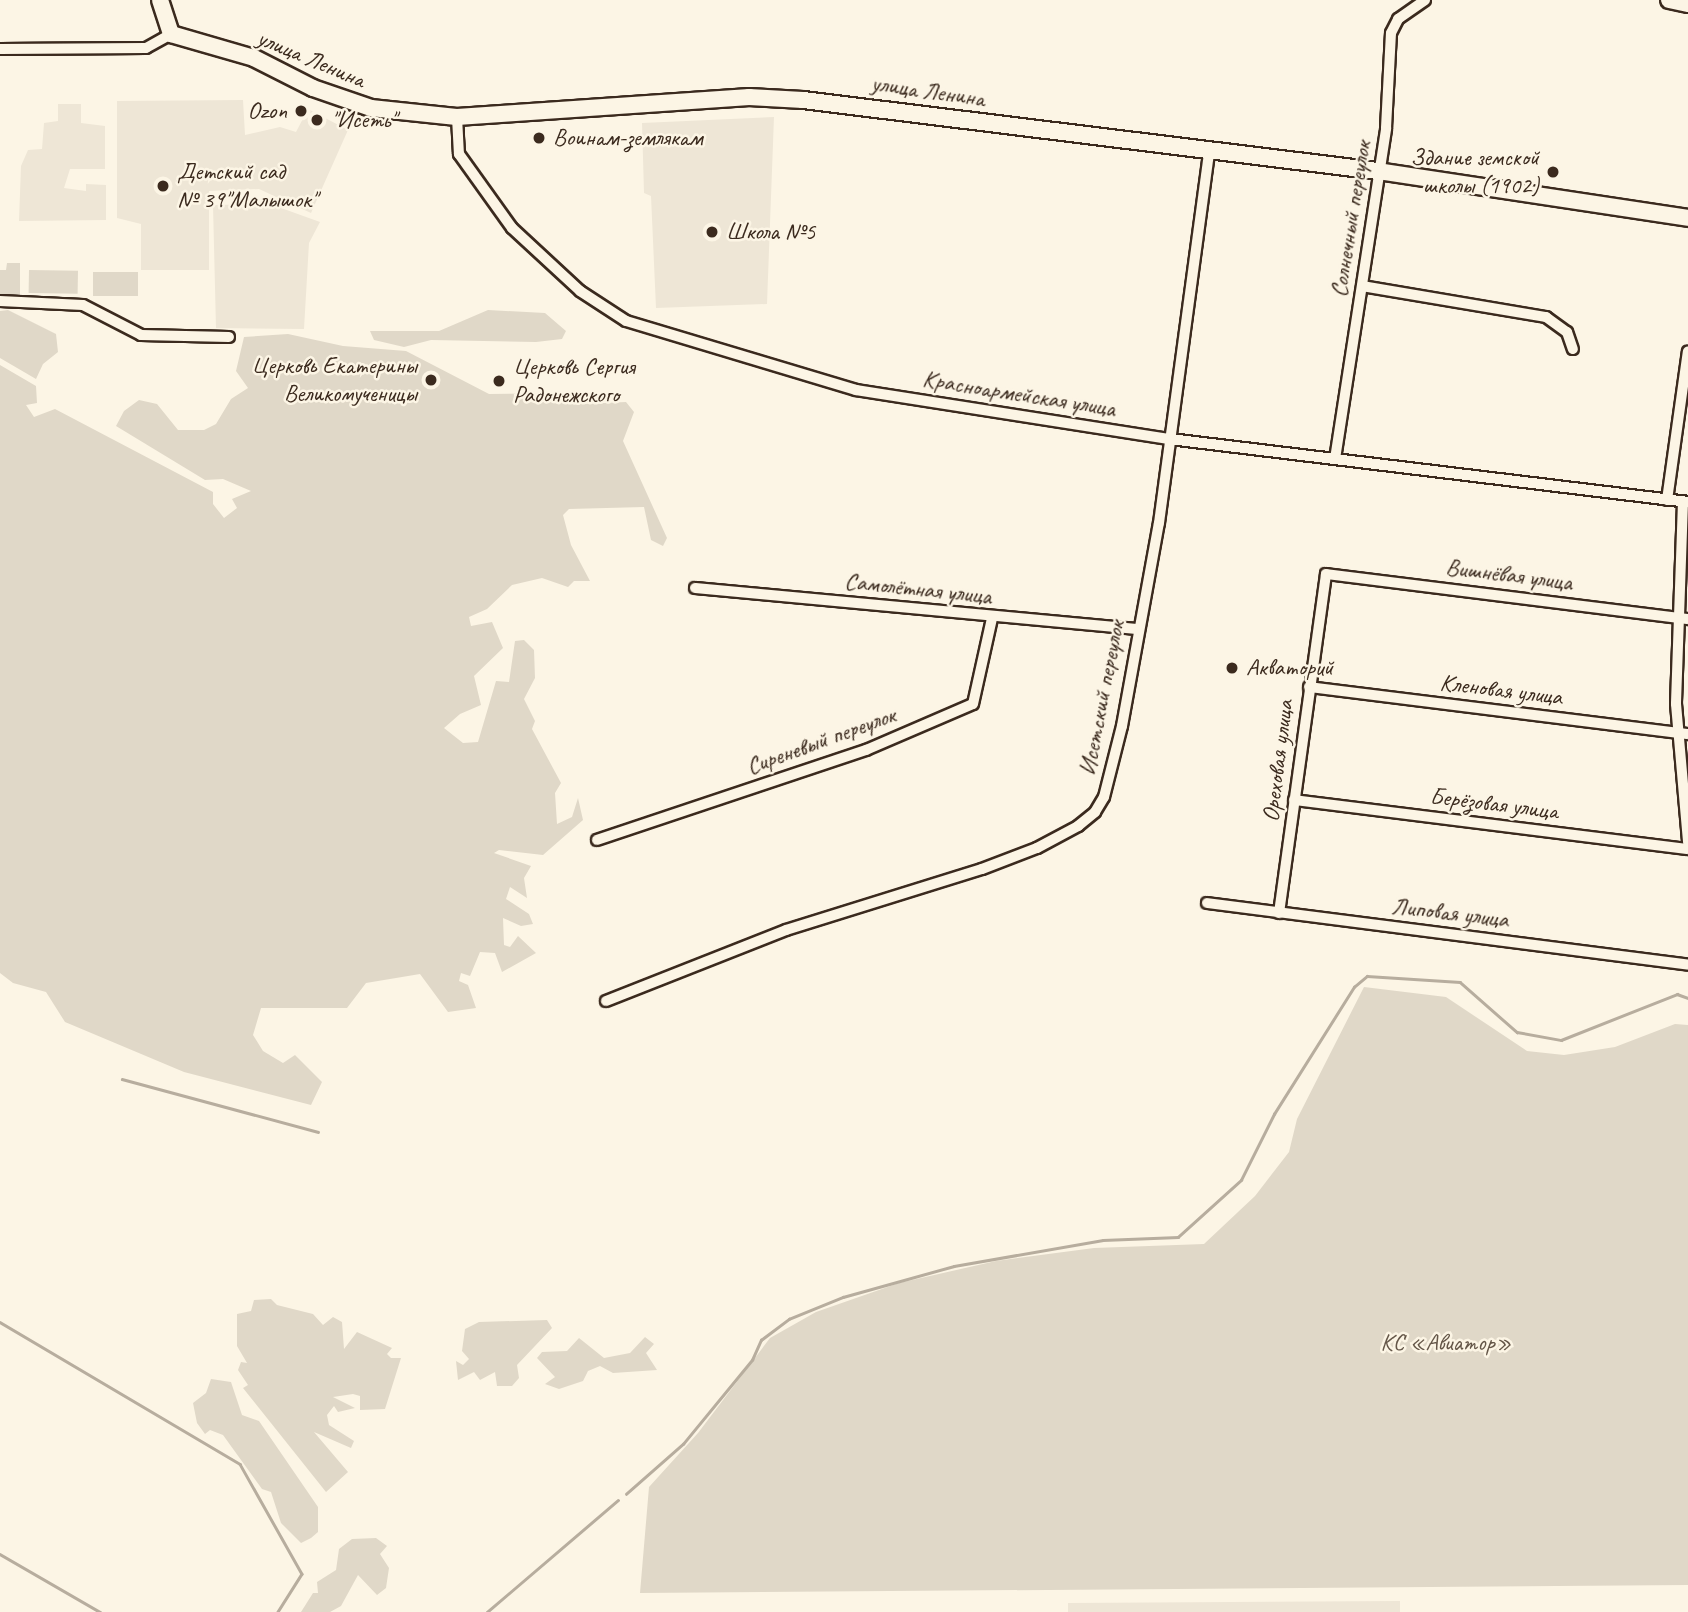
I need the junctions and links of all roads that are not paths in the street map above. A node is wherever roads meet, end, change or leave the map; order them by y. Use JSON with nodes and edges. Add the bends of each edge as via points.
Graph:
{"nodes":[{"id":1,"x":1425,"y":0,"type":"edge"},
{"id":2,"x":1669,"y":0,"type":"edge"},
{"id":3,"x":1688,"y":4,"type":"edge"},
{"id":4,"x":162,"y":6,"type":"edge"},
{"id":5,"x":170,"y":34,"type":"junction"},
{"id":6,"x":0,"y":49,"type":"edge"},
{"id":7,"x":457,"y":117,"type":"junction"},
{"id":8,"x":1209,"y":152,"type":"junction"},
{"id":9,"x":1378,"y":171,"type":"junction"},
{"id":10,"x":1688,"y":218,"type":"edge"},
{"id":11,"x":1362,"y":286,"type":"junction"},
{"id":12,"x":0,"y":300,"type":"edge"},
{"id":13,"x":229,"y":337,"type":"dead end"},
{"id":14,"x":1573,"y":349,"type":"dead end"},
{"id":15,"x":1688,"y":351,"type":"edge"},
{"id":16,"x":1170,"y":439,"type":"junction"},
{"id":17,"x":1335,"y":459,"type":"junction"},
{"id":18,"x":1667,"y":500,"type":"junction"},
{"id":19,"x":1686,"y":502,"type":"edge"},
{"id":20,"x":1326,"y":574,"type":"joint"},
{"id":21,"x":695,"y":588,"type":"dead end"},
{"id":22,"x":992,"y":618,"type":"junction"},
{"id":23,"x":1682,"y":618,"type":"edge"},
{"id":24,"x":1137,"y":629,"type":"junction"},
{"id":25,"x":1309,"y":687,"type":"junction"},
{"id":26,"x":1683,"y":733,"type":"edge"},
{"id":27,"x":1294,"y":800,"type":"junction"},
{"id":28,"x":597,"y":840,"type":"dead end"},
{"id":29,"x":1688,"y":842,"type":"edge"},
{"id":30,"x":1688,"y":849,"type":"edge"},
{"id":31,"x":1207,"y":903,"type":"dead end"},
{"id":32,"x":1279,"y":912,"type":"junction"},
{"id":33,"x":1688,"y":965,"type":"edge"},
{"id":34,"x":606,"y":1001,"type":"dead end"}],
"edges":[{"from":1,"to":9,"type":"street","name":"Солнечный переулок","via":[[1398,19],[1391,33],[1386,128]]},
{"from":2,"to":3,"type":"street"},
{"from":4,"to":5,"type":"street"},
{"from":5,"to":6,"type":"street","via":[[146,48]]},
{"from":5,"to":7,"type":"street","name":"улица Ленина","via":[[254,58],[349,102]]},
{"from":7,"to":8,"type":"street","name":"улица Ленина","via":[[749,97],[868,105]]},
{"from":7,"to":16,"type":"street","name":"Красноармейская улица","via":[[459,155],[512,228],[580,291],[625,321],[856,390]]},
{"from":8,"to":9,"type":"street","name":"улица Ленина"},
{"from":8,"to":16,"type":"street","name":"Исетский переулок"},
{"from":9,"to":10,"type":"street","name":"улица Ленина"},
{"from":9,"to":11,"type":"street","name":"Солнечный переулок"},
{"from":11,"to":14,"type":"street","via":[[1546,317],[1567,332]]},
{"from":11,"to":17,"type":"street","name":"Солнечный переулок"},
{"from":12,"to":13,"type":"street","via":[[83,305],[141,335]]},
{"from":15,"to":18,"type":"street"},
{"from":16,"to":17,"type":"street","name":"Красноармейская улица"},
{"from":16,"to":24,"type":"street","name":"Исетский переулок","via":[[1159,523]]},
{"from":17,"to":18,"type":"street","name":"Красноармейская улица"},
{"from":18,"to":19,"type":"street","name":"Красноармейская улица"},
{"from":19,"to":23,"type":"street"},
{"from":20,"to":23,"type":"street","name":"Вишнёвая улица"},
{"from":20,"to":25,"type":"street","name":"Ореховая улица"},
{"from":21,"to":22,"type":"street","name":"Самолётная улица"},
{"from":22,"to":24,"type":"street","name":"Самолётная улица"},
{"from":22,"to":28,"type":"street","name":"Сиреневый переулок","via":[[973,704],[866,750]]},
{"from":23,"to":26,"type":"street"},
{"from":24,"to":34,"type":"street","name":"Исетский переулок","via":[[1122,726],[1104,796],[1078,826],[982,869],[786,930]]},
{"from":25,"to":26,"type":"street","name":"Кленовая улица"},
{"from":25,"to":27,"type":"street","name":"Ореховая улица"},
{"from":26,"to":29,"type":"street"},
{"from":27,"to":30,"type":"street","name":"Берёзовая улица"},
{"from":27,"to":32,"type":"street","name":"Ореховая улица"},
{"from":31,"to":32,"type":"street","name":"Липовая улица"},
{"from":32,"to":33,"type":"street","name":"Липовая улица"}]}
